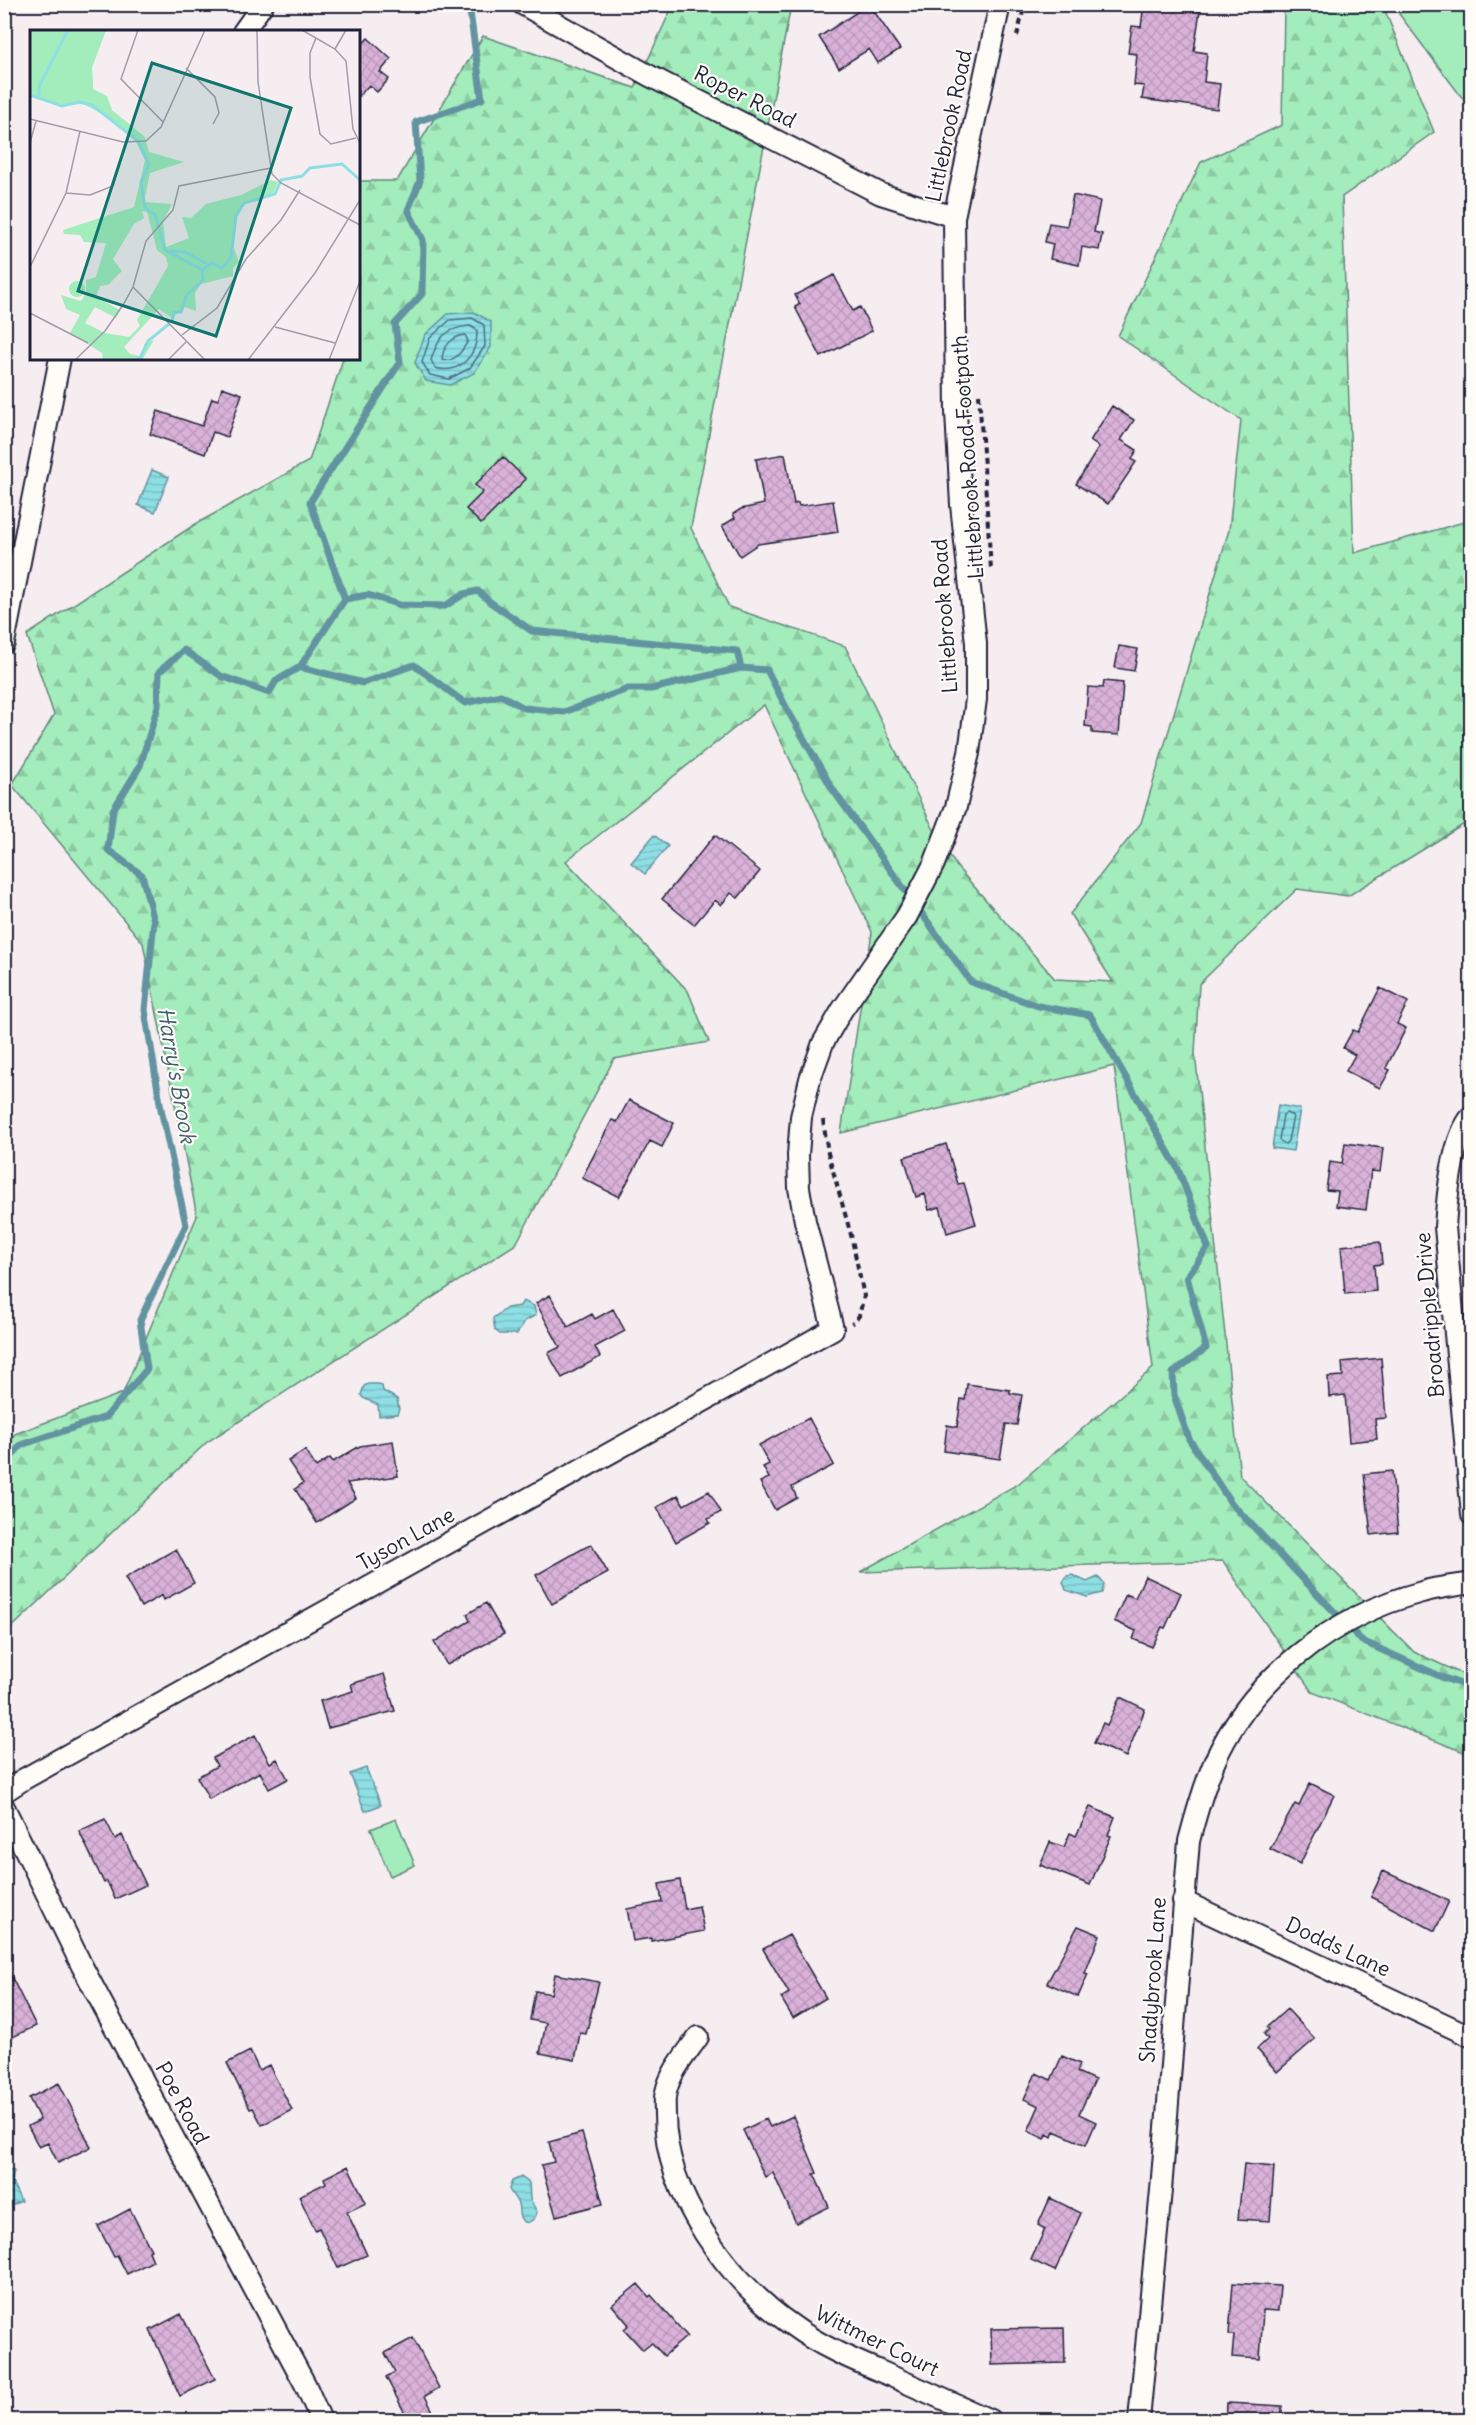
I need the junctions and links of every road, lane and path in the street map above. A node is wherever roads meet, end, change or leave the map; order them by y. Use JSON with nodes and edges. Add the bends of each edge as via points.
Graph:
{"nodes":[{"id":1,"x":262,"y":4,"type":"edge"},
{"id":2,"x":522,"y":4,"type":"edge"},
{"id":3,"x":1000,"y":4,"type":"edge"},
{"id":4,"x":1025,"y":4,"type":"edge"},
{"id":5,"x":244,"y":30,"type":"edge"},
{"id":6,"x":1014,"y":45,"type":"dead end"},
{"id":7,"x":954,"y":217,"type":"junction"},
{"id":8,"x":60,"y":360,"type":"edge"},
{"id":9,"x":979,"y":393,"type":"dead end"},
{"id":10,"x":991,"y":571,"type":"dead end"},
{"id":11,"x":4,"y":643,"type":"edge"},
{"id":12,"x":1472,"y":1116,"type":"edge"},
{"id":13,"x":823,"y":1118,"type":"dead end"},
{"id":14,"x":840,"y":1328,"type":"junction"},
{"id":15,"x":1472,"y":1515,"type":"edge"},
{"id":16,"x":1472,"y":1583,"type":"edge"},
{"id":17,"x":4,"y":1792,"type":"edge"},
{"id":18,"x":4,"y":1807,"type":"edge"},
{"id":19,"x":1183,"y":1901,"type":"junction"},
{"id":20,"x":698,"y":2037,"type":"dead end"},
{"id":21,"x":1472,"y":2037,"type":"edge"},
{"id":22,"x":321,"y":2421,"type":"edge"},
{"id":23,"x":990,"y":2421,"type":"edge"},
{"id":24,"x":1139,"y":2421,"type":"edge"}],
"edges":[{"from":1,"to":5,"type":"street"},
{"from":2,"to":7,"type":"street","name":"Roper Road","via":[[648,75],[881,194]]},
{"from":3,"to":7,"type":"street","name":"Littlebrook Road"},
{"from":4,"to":6,"type":"path"},
{"from":7,"to":14,"type":"street","name":"Littlebrook Road","via":[[956,412],[961,505],[976,643],[976,699],[956,807],[934,864],[907,916],[823,1044],[801,1117],[799,1188],[805,1221]]},
{"from":8,"to":11,"type":"street"},
{"from":9,"to":10,"type":"path","name":"Littlebrook Road Footpath"},
{"from":12,"to":15,"type":"street","name":"Broadripple Drive","via":[[1466,1121],[1455,1154],[1445,1227]]},
{"from":13,"to":14,"type":"path","via":[[864,1296],[859,1316]]},
{"from":14,"to":17,"type":"street","name":"Tyson Lane"},
{"from":16,"to":19,"type":"street","name":"Shadybrook Lane","via":[[1423,1591],[1351,1619],[1303,1650],[1257,1696],[1215,1762],[1198,1803],[1189,1841]]},
{"from":18,"to":22,"type":"street","name":"Poe Road","via":[[82,1966]]},
{"from":19,"to":21,"type":"street","name":"Dodds Lane"},
{"from":19,"to":24,"type":"street","name":"Shadybrook Lane"},
{"from":20,"to":23,"type":"street","name":"Wittmer Court","via":[[677,2067],[666,2092],[665,2126],[683,2192],[704,2232],[731,2269],[758,2298],[831,2350]]}]}
